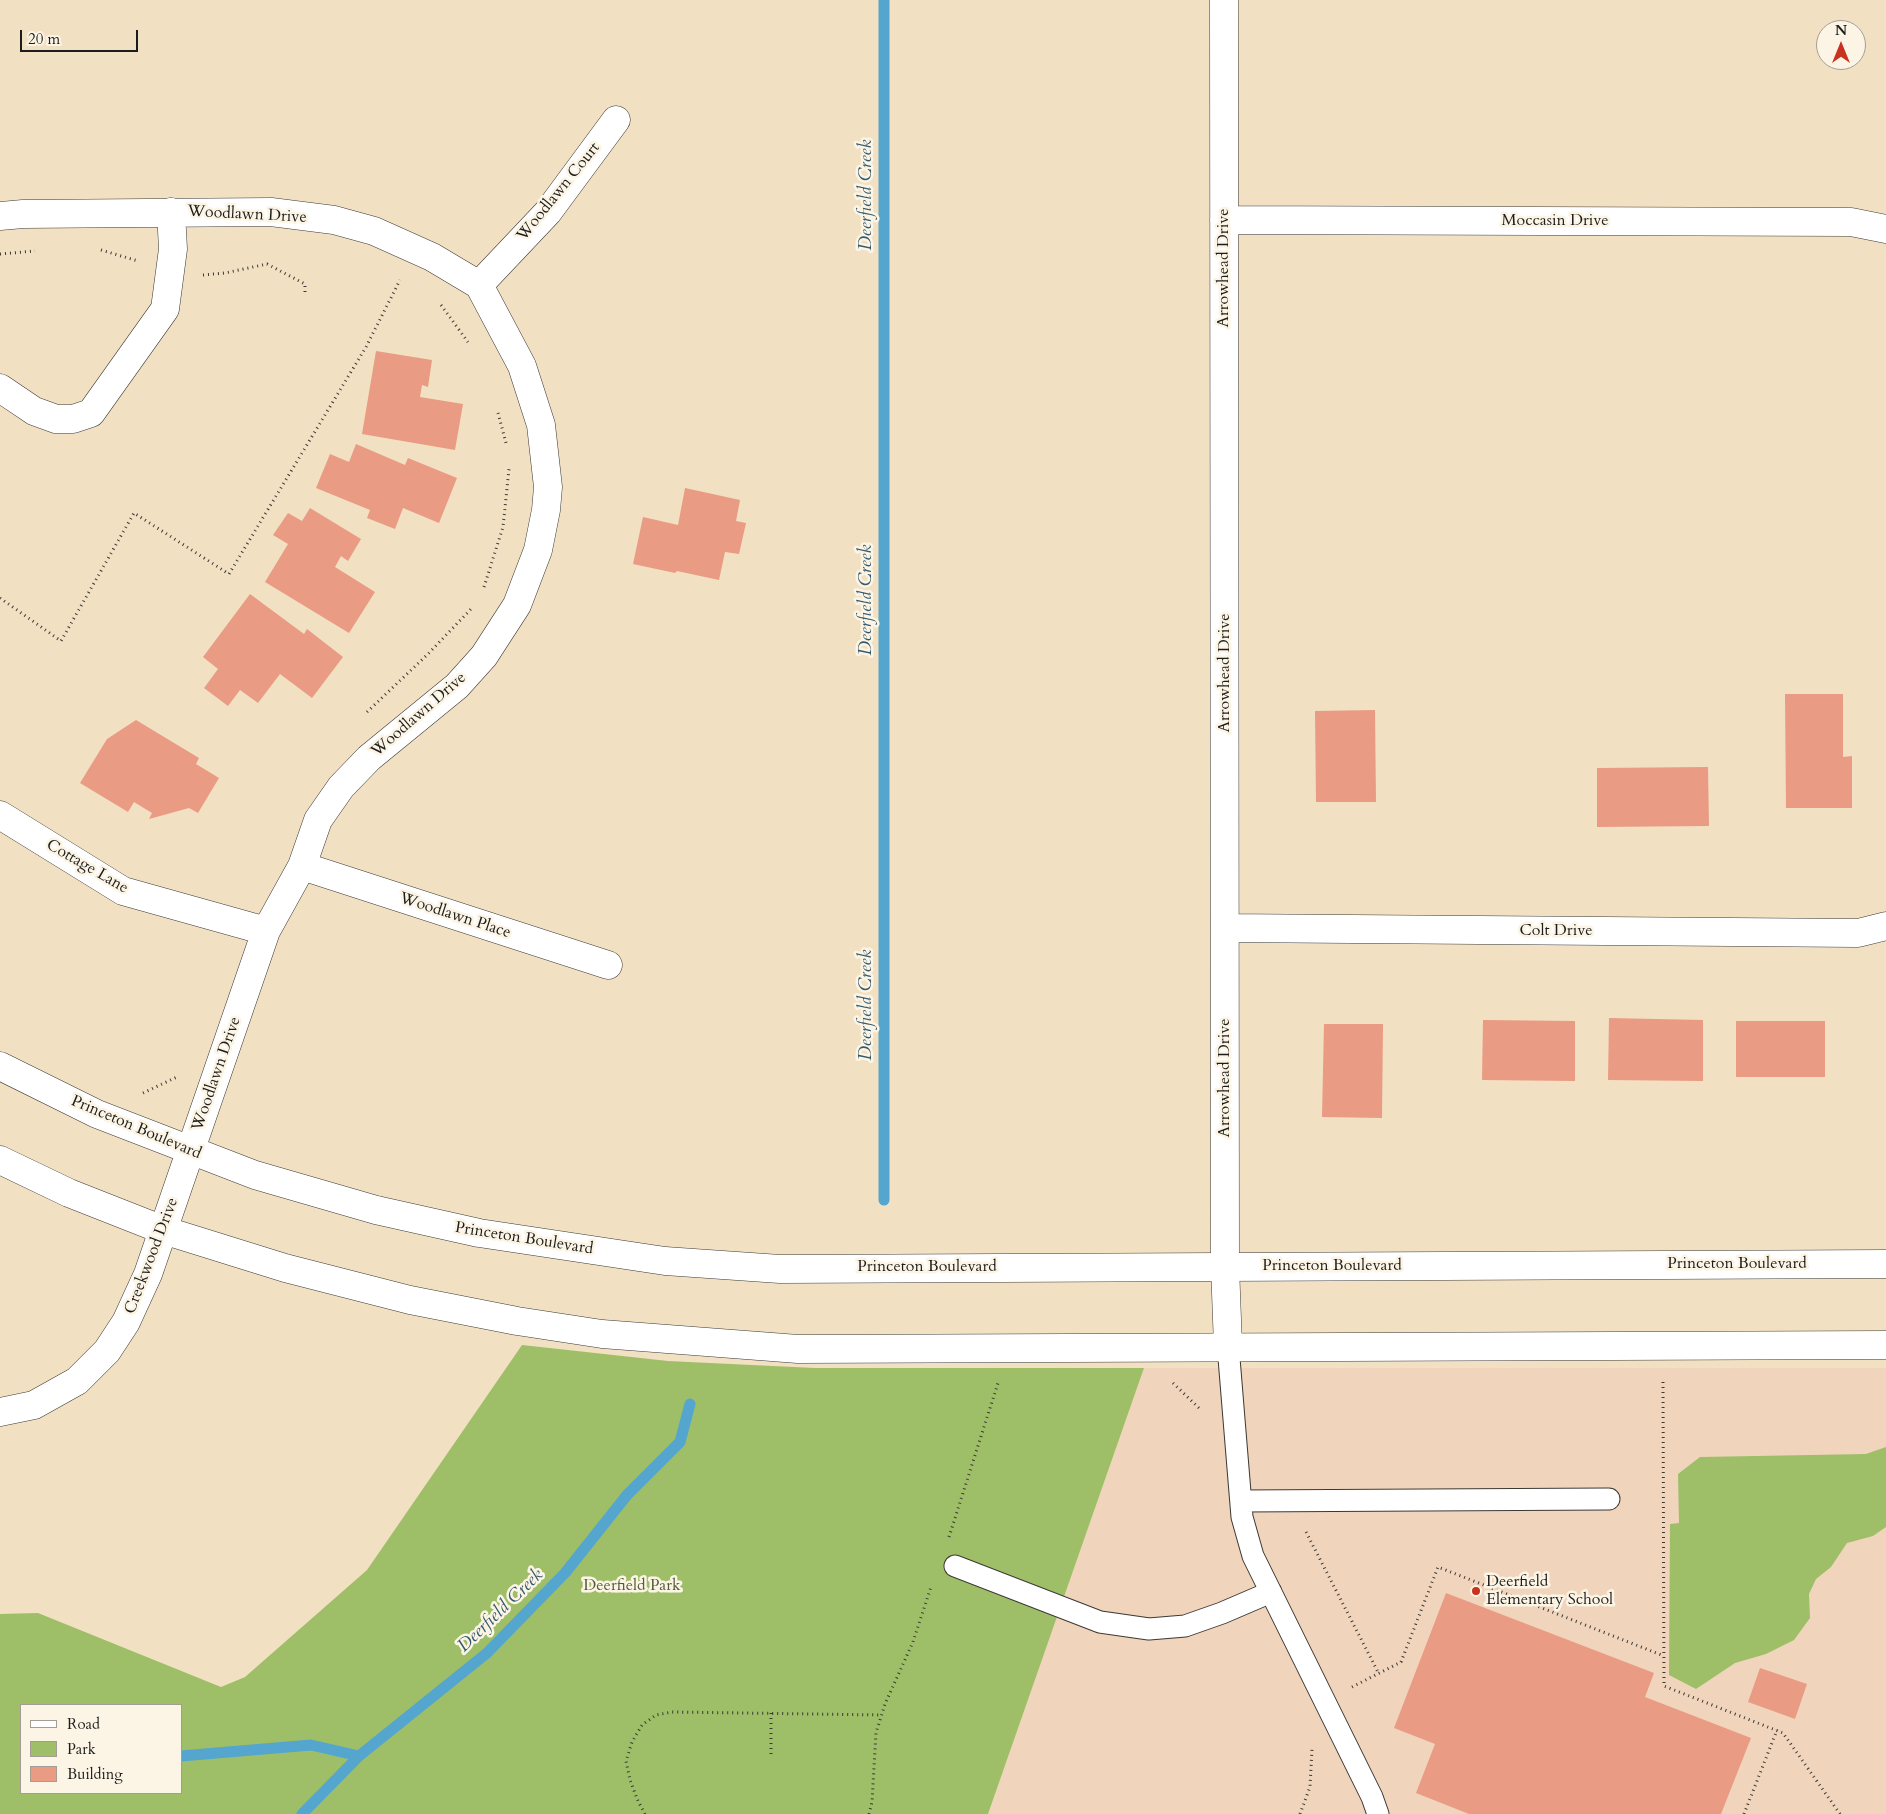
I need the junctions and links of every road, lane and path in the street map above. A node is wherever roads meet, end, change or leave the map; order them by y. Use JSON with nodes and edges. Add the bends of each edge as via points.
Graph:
{"nodes":[{"id":1,"x":1224,"y":0,"type":"edge"},
{"id":2,"x":616,"y":120,"type":"dead end"},
{"id":3,"x":171,"y":212,"type":"junction"},
{"id":4,"x":0,"y":216,"type":"edge"},
{"id":5,"x":1224,"y":220,"type":"junction"},
{"id":6,"x":1886,"y":229,"type":"edge"},
{"id":7,"x":97,"y":248,"type":"dead end"},
{"id":8,"x":39,"y":251,"type":"dead end"},
{"id":9,"x":0,"y":254,"type":"edge"},
{"id":10,"x":171,"y":267,"type":"junction"},
{"id":11,"x":402,"y":275,"type":"dead end"},
{"id":12,"x":479,"y":285,"type":"junction"},
{"id":13,"x":305,"y":296,"type":"dead end"},
{"id":14,"x":436,"y":298,"type":"dead end"},
{"id":15,"x":470,"y":345,"type":"dead end"},
{"id":16,"x":0,"y":388,"type":"edge"},
{"id":17,"x":496,"y":405,"type":"dead end"},
{"id":18,"x":508,"y":450,"type":"dead end"},
{"id":19,"x":510,"y":459,"type":"dead end"},
{"id":20,"x":483,"y":590,"type":"dead end"},
{"id":21,"x":0,"y":598,"type":"edge"},
{"id":22,"x":474,"y":606,"type":"dead end"},
{"id":23,"x":364,"y":715,"type":"dead end"},
{"id":24,"x":0,"y":815,"type":"edge"},
{"id":25,"x":302,"y":866,"type":"junction"},
{"id":26,"x":1886,"y":926,"type":"edge"},
{"id":27,"x":1225,"y":928,"type":"junction"},
{"id":28,"x":266,"y":931,"type":"junction"},
{"id":29,"x":608,"y":965,"type":"dead end"},
{"id":30,"x":0,"y":1066,"type":"edge"},
{"id":31,"x":182,"y":1075,"type":"dead end"},
{"id":32,"x":143,"y":1093,"type":"dead end"},
{"id":33,"x":190,"y":1151,"type":"junction"},
{"id":34,"x":0,"y":1160,"type":"edge"},
{"id":35,"x":163,"y":1230,"type":"junction"},
{"id":36,"x":1886,"y":1264,"type":"edge"},
{"id":37,"x":1225,"y":1266,"type":"junction"},
{"id":38,"x":1886,"y":1345,"type":"edge"},
{"id":39,"x":1228,"y":1346,"type":"junction"},
{"id":40,"x":998,"y":1382,"type":"dead end"},
{"id":41,"x":1662,"y":1382,"type":"dead end"},
{"id":42,"x":0,"y":1412,"type":"edge"},
{"id":43,"x":1609,"y":1499,"type":"dead end"},
{"id":44,"x":1240,"y":1501,"type":"junction"},
{"id":45,"x":1304,"y":1501,"type":"junction"},
{"id":46,"x":947,"y":1544,"type":"dead end"},
{"id":47,"x":955,"y":1566,"type":"dead end"},
{"id":48,"x":934,"y":1579,"type":"dead end"},
{"id":49,"x":1271,"y":1592,"type":"junction"},
{"id":50,"x":1664,"y":1656,"type":"junction"},
{"id":51,"x":1379,"y":1674,"type":"junction"},
{"id":52,"x":1324,"y":1700,"type":"junction"},
{"id":53,"x":770,"y":1714,"type":"junction"},
{"id":54,"x":882,"y":1715,"type":"junction"},
{"id":55,"x":1777,"y":1730,"type":"junction"},
{"id":56,"x":770,"y":1757,"type":"dead end"},
{"id":57,"x":645,"y":1814,"type":"edge"},
{"id":58,"x":869,"y":1814,"type":"edge"},
{"id":59,"x":1378,"y":1814,"type":"edge"},
{"id":60,"x":1744,"y":1814,"type":"edge"},
{"id":61,"x":1840,"y":1814,"type":"edge"}],
"edges":[{"from":1,"to":5,"type":"street","name":"Arrowhead Drive"},
{"from":2,"to":12,"type":"street","name":"Woodlawn Court","via":[[548,212]]},
{"from":3,"to":4,"type":"street","name":"Woodlawn Drive"},
{"from":3,"to":10,"type":"street"},
{"from":3,"to":12,"type":"street","name":"Woodlawn Drive","via":[[271,212],[334,220],[374,232],[432,257]]},
{"from":5,"to":6,"type":"street","name":"Moccasin Drive","via":[[1851,222]]},
{"from":5,"to":27,"type":"street","name":"Arrowhead Drive"},
{"from":7,"to":10,"type":"path","via":[[140,262]]},
{"from":8,"to":9,"type":"path"},
{"from":10,"to":13,"type":"path","via":[[225,273],[267,264],[305,284]]},
{"from":10,"to":16,"type":"street","via":[[165,309],[91,413],[73,419],[56,419],[34,412]]},
{"from":11,"to":21,"type":"path","via":[[366,347],[230,574],[134,513],[61,641]]},
{"from":12,"to":25,"type":"street","name":"Woodlawn Drive","via":[[522,366],[541,425],[548,487],[538,550],[517,605],[484,656],[457,686],[369,758],[341,787],[318,820]]},
{"from":14,"to":15,"type":"path"},
{"from":17,"to":18,"type":"path"},
{"from":19,"to":20,"type":"path","via":[[503,527]]},
{"from":22,"to":23,"type":"path"},
{"from":24,"to":28,"type":"street","name":"Cottage Lane","via":[[123,891]]},
{"from":25,"to":28,"type":"street","name":"Woodlawn Drive"},
{"from":25,"to":29,"type":"street","name":"Woodlawn Place"},
{"from":26,"to":27,"type":"street","name":"Colt Drive","via":[[1858,932]]},
{"from":27,"to":37,"type":"street","name":"Arrowhead Drive"},
{"from":28,"to":33,"type":"street","name":"Woodlawn Drive"},
{"from":30,"to":33,"type":"street","name":"Princeton Boulevard","via":[[97,1114]]},
{"from":31,"to":32,"type":"path"},
{"from":33,"to":35,"type":"street","name":"Creekwood Drive"},
{"from":33,"to":37,"type":"street","name":"Princeton Boulevard","via":[[254,1175],[376,1210],[479,1233],[665,1261],[780,1269]]},
{"from":34,"to":35,"type":"street","via":[[69,1193]]},
{"from":35,"to":39,"type":"street","via":[[285,1268],[410,1300],[602,1334],[798,1349]]},
{"from":35,"to":42,"type":"street","name":"Creekwood Drive","via":[[148,1274],[126,1322],[107,1351],[77,1381],[51,1396],[34,1405]]},
{"from":36,"to":37,"type":"street","name":"Princeton Boulevard"},
{"from":37,"to":39,"type":"street","name":"Arrowhead Drive"},
{"from":38,"to":39,"type":"street"},
{"from":39,"to":44,"type":"lane"},
{"from":40,"to":46,"type":"path"},
{"from":41,"to":50,"type":"path"},
{"from":43,"to":45,"type":"lane"},
{"from":44,"to":45,"type":"lane"},
{"from":44,"to":49,"type":"lane","via":[[1253,1556]]},
{"from":45,"to":51,"type":"path","via":[[1305,1530]]},
{"from":47,"to":49,"type":"lane","via":[[1100,1622],[1149,1629],[1185,1626]]},
{"from":48,"to":54,"type":"path"},
{"from":49,"to":52,"type":"lane"},
{"from":50,"to":51,"type":"path","via":[[1438,1568],[1401,1662]]},
{"from":50,"to":55,"type":"path","via":[[1664,1686]]},
{"from":51,"to":52,"type":"path"},
{"from":52,"to":59,"type":"lane"},
{"from":53,"to":54,"type":"path"},
{"from":53,"to":56,"type":"path"},
{"from":53,"to":57,"type":"path","via":[[672,1712],[656,1715],[642,1725],[626,1761],[630,1780]]},
{"from":54,"to":58,"type":"path","via":[[876,1733]]},
{"from":55,"to":60,"type":"path"},
{"from":55,"to":61,"type":"path","via":[[1783,1733]]}]}
